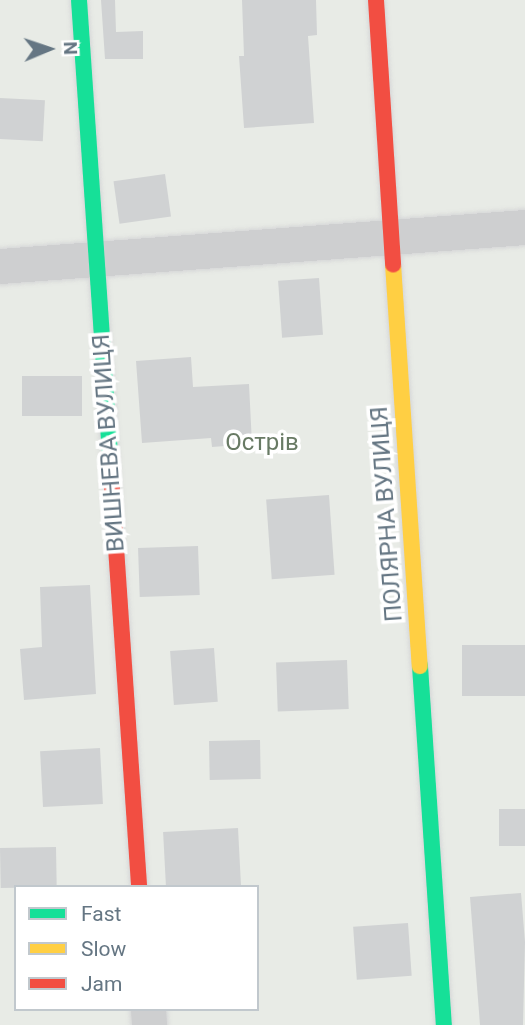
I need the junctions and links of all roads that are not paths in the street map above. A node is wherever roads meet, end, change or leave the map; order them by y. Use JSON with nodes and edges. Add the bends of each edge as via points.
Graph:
{"nodes":[{"id":1,"x":79,"y":0,"type":"edge"},
{"id":2,"x":376,"y":0,"type":"edge"},
{"id":3,"x":525,"y":227,"type":"edge"},
{"id":4,"x":392,"y":237,"type":"junction"},
{"id":5,"x":97,"y":258,"type":"junction"},
{"id":6,"x":0,"y":266,"type":"edge"},
{"id":7,"x":139,"y":885,"type":"edge"},
{"id":8,"x":444,"y":1025,"type":"edge"}],
"edges":[{"from":1,"to":5,"type":"street","name":"ВИШНЕВА ВУЛИЦЯ"},
{"from":2,"to":4,"type":"street","name":"ПОЛЯРНА ВУЛИЦЯ"},
{"from":3,"to":4,"type":"street"},
{"from":4,"to":5,"type":"street"},
{"from":4,"to":8,"type":"street","name":"ПОЛЯРНА ВУЛИЦЯ"},
{"from":5,"to":6,"type":"street"},
{"from":5,"to":7,"type":"street","name":"ВИШНЕВА ВУЛИЦЯ"}]}
